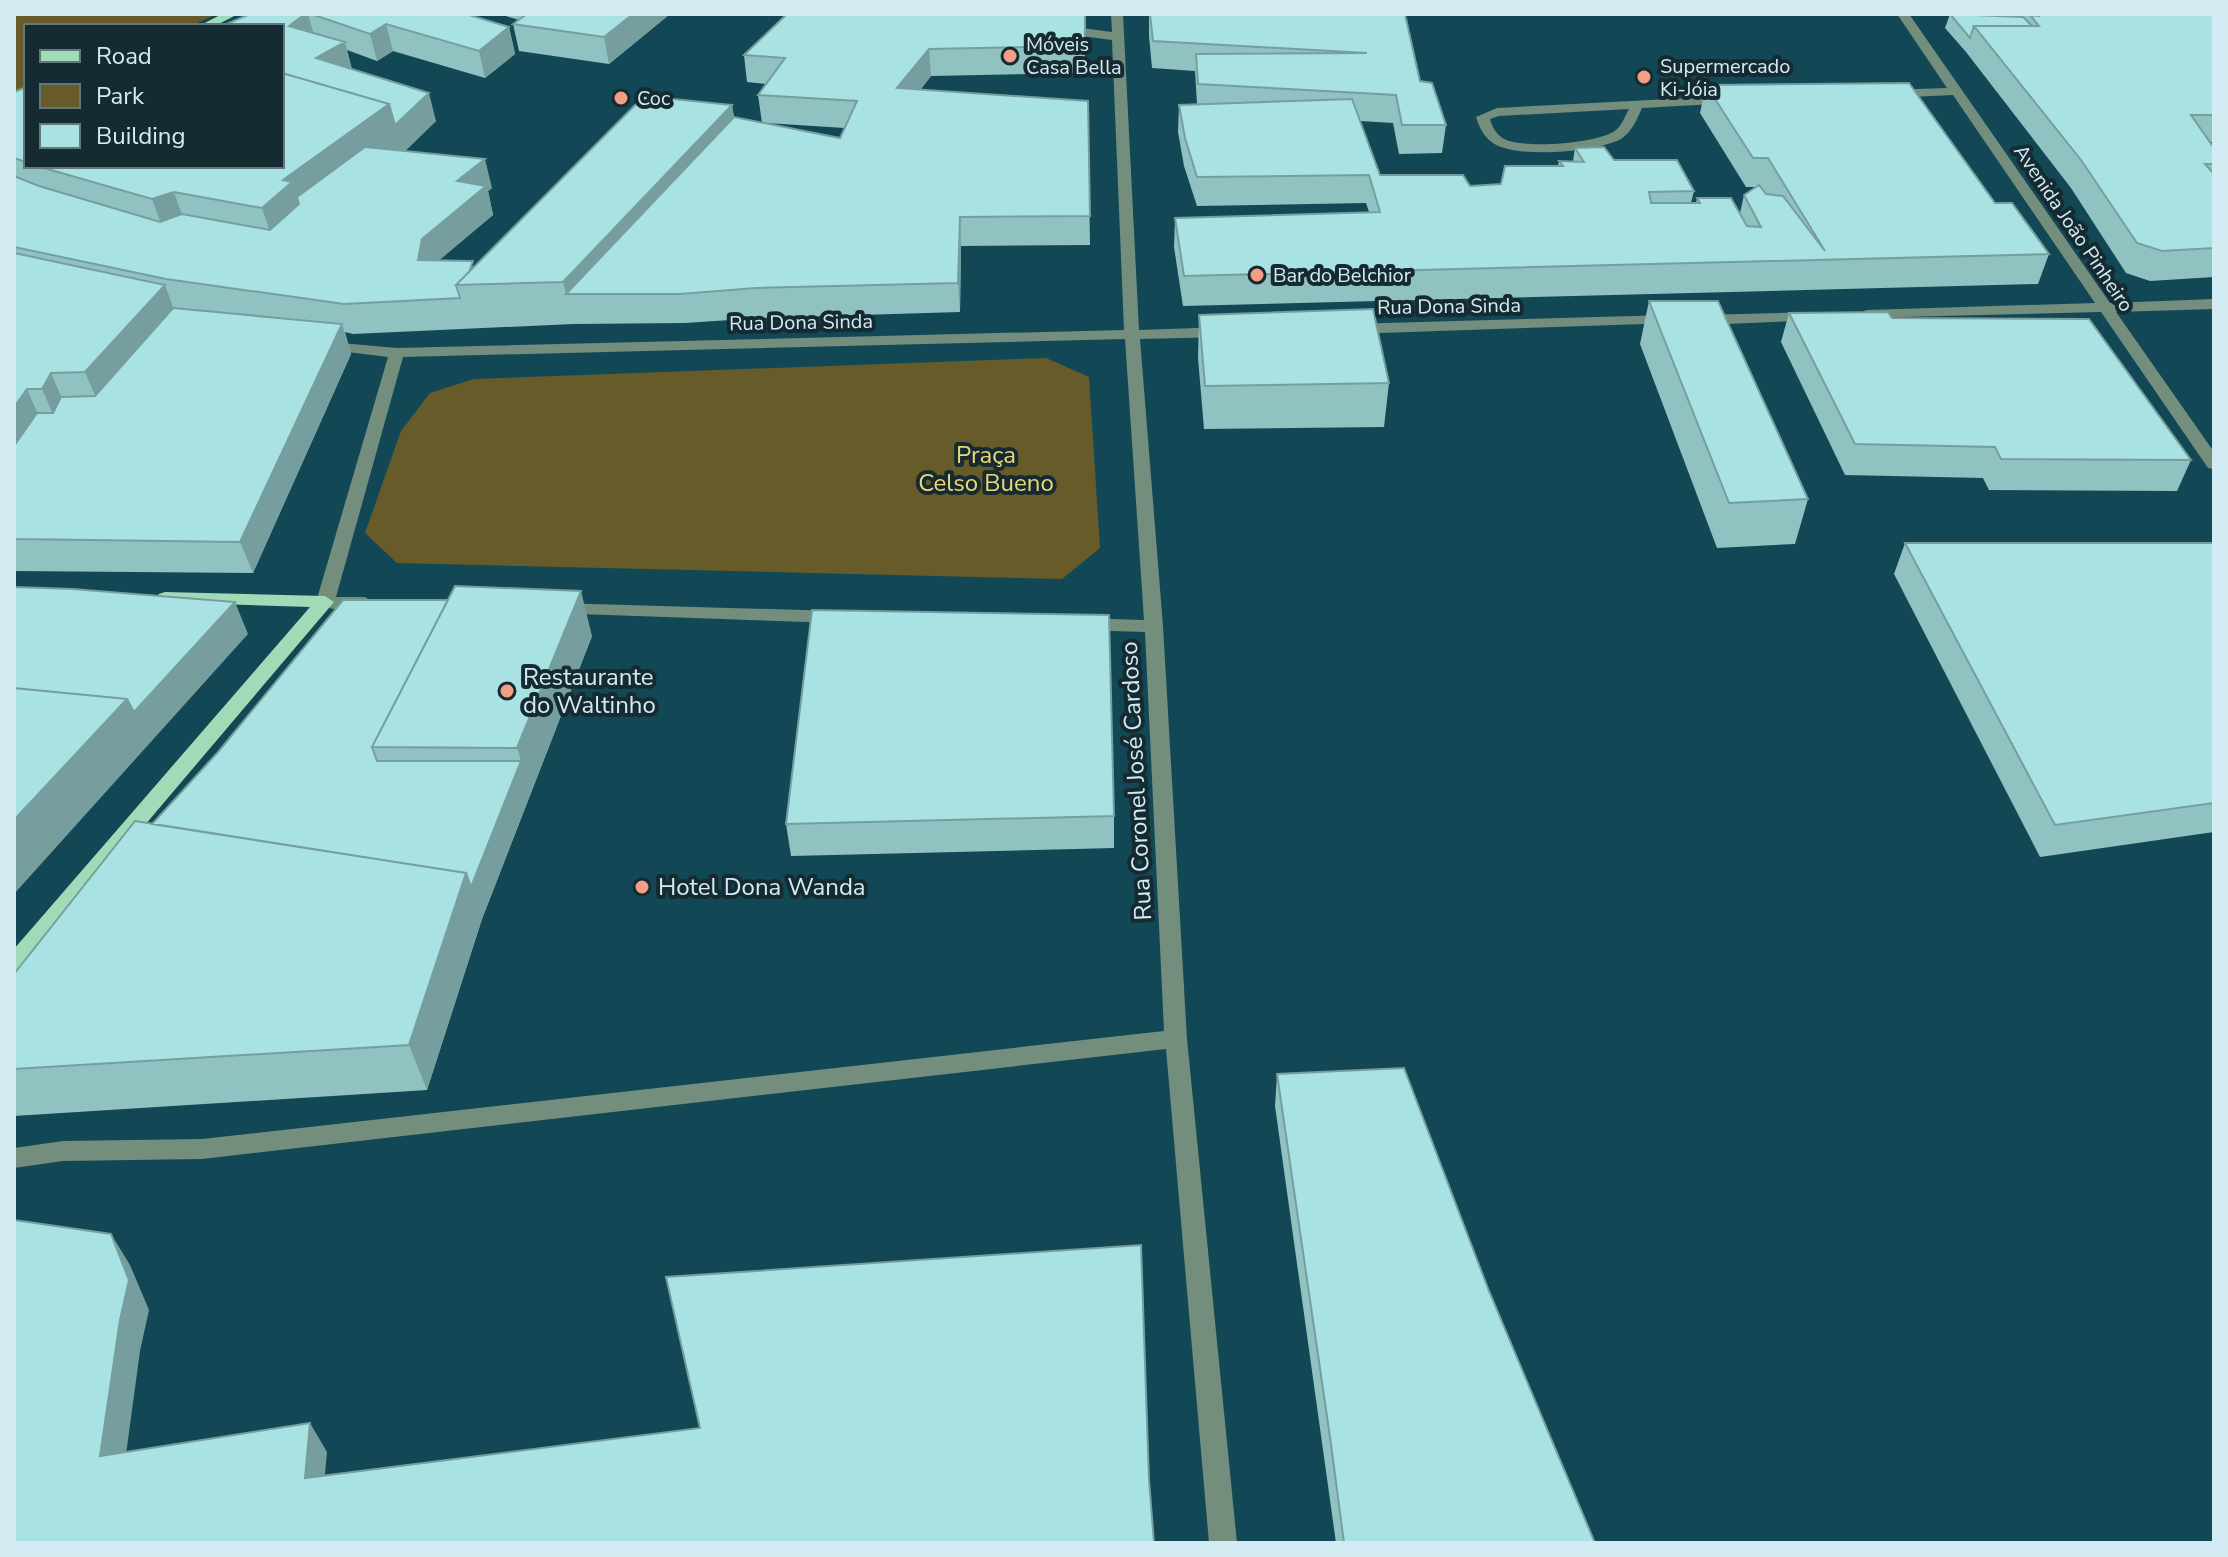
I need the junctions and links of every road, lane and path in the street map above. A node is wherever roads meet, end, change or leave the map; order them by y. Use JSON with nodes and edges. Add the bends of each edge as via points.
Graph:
{"nodes":[{"id":1,"x":232,"y":14,"type":"edge"},
{"id":2,"x":1117,"y":14,"type":"edge"},
{"id":3,"x":1903,"y":14,"type":"edge"},
{"id":4,"x":210,"y":24,"type":"edge"},
{"id":5,"x":1042,"y":26,"type":"edge"},
{"id":6,"x":1118,"y":37,"type":"junction"},
{"id":7,"x":1956,"y":91,"type":"junction"},
{"id":8,"x":1876,"y":94,"type":"edge"},
{"id":9,"x":1749,"y":99,"type":"edge"},
{"id":10,"x":1638,"y":104,"type":"junction"},
{"id":11,"x":2214,"y":304,"type":"edge"},
{"id":12,"x":2106,"y":309,"type":"junction"},
{"id":13,"x":1339,"y":329,"type":"edge"},
{"id":14,"x":1243,"y":331,"type":"edge"},
{"id":15,"x":1132,"y":334,"type":"junction"},
{"id":16,"x":305,"y":342,"type":"edge"},
{"id":17,"x":397,"y":353,"type":"junction"},
{"id":18,"x":2214,"y":464,"type":"edge"},
{"id":19,"x":138,"y":597,"type":"edge"},
{"id":20,"x":325,"y":602,"type":"junction"},
{"id":21,"x":389,"y":604,"type":"edge"},
{"id":22,"x":532,"y":608,"type":"edge"},
{"id":23,"x":851,"y":617,"type":"edge"},
{"id":24,"x":1058,"y":623,"type":"edge"},
{"id":25,"x":1154,"y":626,"type":"junction"},
{"id":26,"x":14,"y":964,"type":"edge"},
{"id":27,"x":1176,"y":1039,"type":"junction"},
{"id":28,"x":14,"y":1158,"type":"edge"},
{"id":29,"x":1223,"y":1543,"type":"edge"}],
"edges":[{"from":1,"to":4,"type":"main road"},
{"from":2,"to":6,"type":"street","name":"Rua Coronel José Cardoso"},
{"from":3,"to":7,"type":"street","name":"Avenida João Pinheiro"},
{"from":5,"to":6,"type":"street"},
{"from":6,"to":15,"type":"street","name":"Rua Coronel José Cardoso"},
{"from":7,"to":8,"type":"street"},
{"from":7,"to":12,"type":"street","name":"Avenida João Pinheiro"},
{"from":9,"to":10,"type":"street"},
{"from":10,"to":10,"type":"street","via":[[1497,112],[1483,117],[1483,122],[1495,140],[1506,145],[1594,142],[1619,135]]},
{"from":11,"to":12,"type":"street","name":"Rua Dona Sinda"},
{"from":12,"to":13,"type":"street","name":"Rua Dona Sinda"},
{"from":12,"to":18,"type":"street","name":"Avenida João Pinheiro"},
{"from":14,"to":15,"type":"street","name":"Rua Dona Sinda"},
{"from":15,"to":17,"type":"street","name":"Rua Dona Sinda"},
{"from":15,"to":25,"type":"street","name":"Rua Coronel José Cardoso"},
{"from":16,"to":17,"type":"street","name":"Rua Dona Sinda"},
{"from":17,"to":20,"type":"street"},
{"from":19,"to":20,"type":"main road"},
{"from":20,"to":21,"type":"street"},
{"from":20,"to":26,"type":"main road"},
{"from":22,"to":23,"type":"street"},
{"from":24,"to":25,"type":"street"},
{"from":25,"to":27,"type":"street","name":"Rua Coronel José Cardoso"},
{"from":27,"to":28,"type":"street","via":[[202,1149],[63,1151]]},
{"from":27,"to":29,"type":"street","name":"Rua Coronel José Cardoso"}]}
